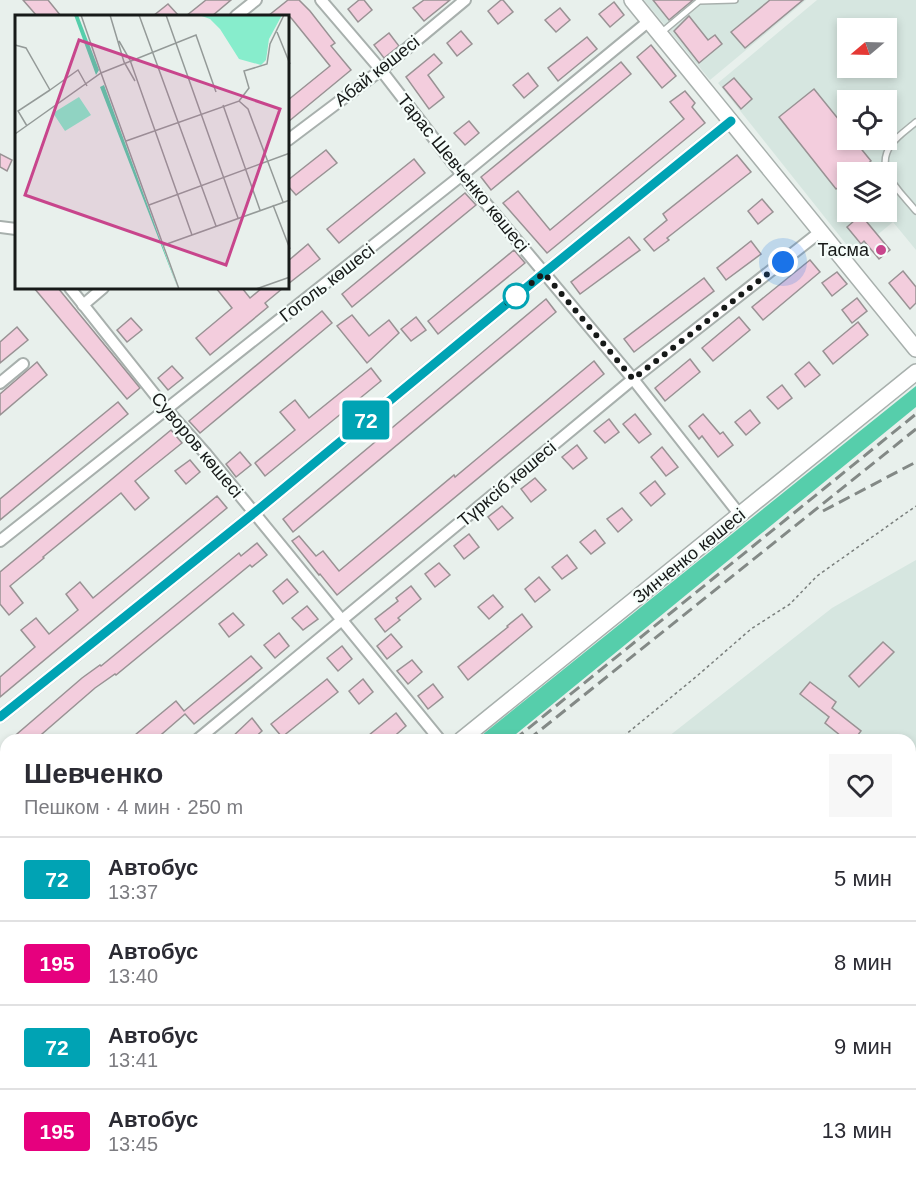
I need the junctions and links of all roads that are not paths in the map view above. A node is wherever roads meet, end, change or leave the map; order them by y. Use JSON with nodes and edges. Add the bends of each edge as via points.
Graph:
{"nodes":[{"id":1,"x":256,"y":0,"type":"edge"},
{"id":2,"x":321,"y":0,"type":"edge"},
{"id":3,"x":465,"y":0,"type":"edge"},
{"id":4,"x":632,"y":0,"type":"edge"},
{"id":5,"x":735,"y":0,"type":"edge"},
{"id":6,"x":237,"y":15,"type":"edge"},
{"id":7,"x":649,"y":21,"type":"junction"},
{"id":8,"x":660,"y":34,"type":"junction"},
{"id":9,"x":381,"y":70,"type":"junction"},
{"id":10,"x":731,"y":121,"type":"junction"},
{"id":11,"x":916,"y":122,"type":"edge"},
{"id":12,"x":290,"y":138,"type":"edge"},
{"id":13,"x":462,"y":176,"type":"junction"},
{"id":14,"x":916,"y":211,"type":"edge"},
{"id":15,"x":0,"y":227,"type":"edge"},
{"id":16,"x":15,"y":229,"type":"edge"},
{"id":17,"x":820,"y":232,"type":"junction"},
{"id":18,"x":544,"y":273,"type":"junction"},
{"id":19,"x":72,"y":290,"type":"edge"},
{"id":20,"x":101,"y":290,"type":"edge"},
{"id":21,"x":83,"y":305,"type":"junction"},
{"id":22,"x":916,"y":349,"type":"edge"},
{"id":23,"x":23,"y":364,"type":"dead end"},
{"id":24,"x":916,"y":372,"type":"edge"},
{"id":25,"x":633,"y":379,"type":"junction"},
{"id":26,"x":0,"y":383,"type":"edge"},
{"id":27,"x":167,"y":410,"type":"junction"},
{"id":28,"x":254,"y":513,"type":"junction"},
{"id":29,"x":740,"y":515,"type":"junction"},
{"id":30,"x":0,"y":541,"type":"edge"},
{"id":31,"x":341,"y":621,"type":"junction"},
{"id":32,"x":0,"y":717,"type":"edge"},
{"id":33,"x":204,"y":734,"type":"edge"},
{"id":34,"x":435,"y":734,"type":"edge"},
{"id":35,"x":467,"y":734,"type":"edge"}],
"edges":[{"from":1,"to":6,"type":"street"},
{"from":2,"to":9,"type":"street","name":"Тарас Шевченко көшесі"},
{"from":3,"to":9,"type":"street","name":"Абай көшесі"},
{"from":4,"to":7,"type":"main road"},
{"from":5,"to":8,"type":"lane","via":[[699,1]]},
{"from":7,"to":8,"type":"main road"},
{"from":7,"to":13,"type":"street","name":"Гоголь көшесі"},
{"from":8,"to":10,"type":"main road"},
{"from":9,"to":12,"type":"street","name":"Абай көшесі"},
{"from":9,"to":13,"type":"street","name":"Тарас Шевченко көшесі"},
{"from":10,"to":17,"type":"main road"},
{"from":10,"to":18,"type":"street"},
{"from":11,"to":14,"type":"lane","via":[[891,145],[885,167]]},
{"from":13,"to":18,"type":"street","name":"Тарас Шевченко көшесі"},
{"from":13,"to":27,"type":"street","name":"Гоголь көшесі"},
{"from":15,"to":16,"type":"street"},
{"from":17,"to":22,"type":"main road"},
{"from":17,"to":25,"type":"street","name":"Түрксіб көшесі"},
{"from":18,"to":25,"type":"street","name":"Тарас Шевченко көшесі"},
{"from":18,"to":28,"type":"street"},
{"from":19,"to":21,"type":"street","name":"Суворов көшесі"},
{"from":20,"to":21,"type":"street"},
{"from":21,"to":27,"type":"street","name":"Суворов көшесі"},
{"from":23,"to":26,"type":"street"},
{"from":24,"to":29,"type":"main road","name":"Зинченко көшесі"},
{"from":25,"to":29,"type":"street","name":"Тарас Шевченко көшесі"},
{"from":25,"to":31,"type":"street","name":"Түрксіб көшесі"},
{"from":27,"to":28,"type":"street","name":"Суворов көшесі"},
{"from":27,"to":30,"type":"street","name":"Гоголь көшесі"},
{"from":28,"to":31,"type":"street","name":"Суворов көшесі"},
{"from":28,"to":32,"type":"street"},
{"from":29,"to":35,"type":"main road","name":"Зинченко көшесі"},
{"from":31,"to":33,"type":"street","name":"Түрксіб көшесі"},
{"from":31,"to":34,"type":"street","name":"Суворов көшесі"}]}
